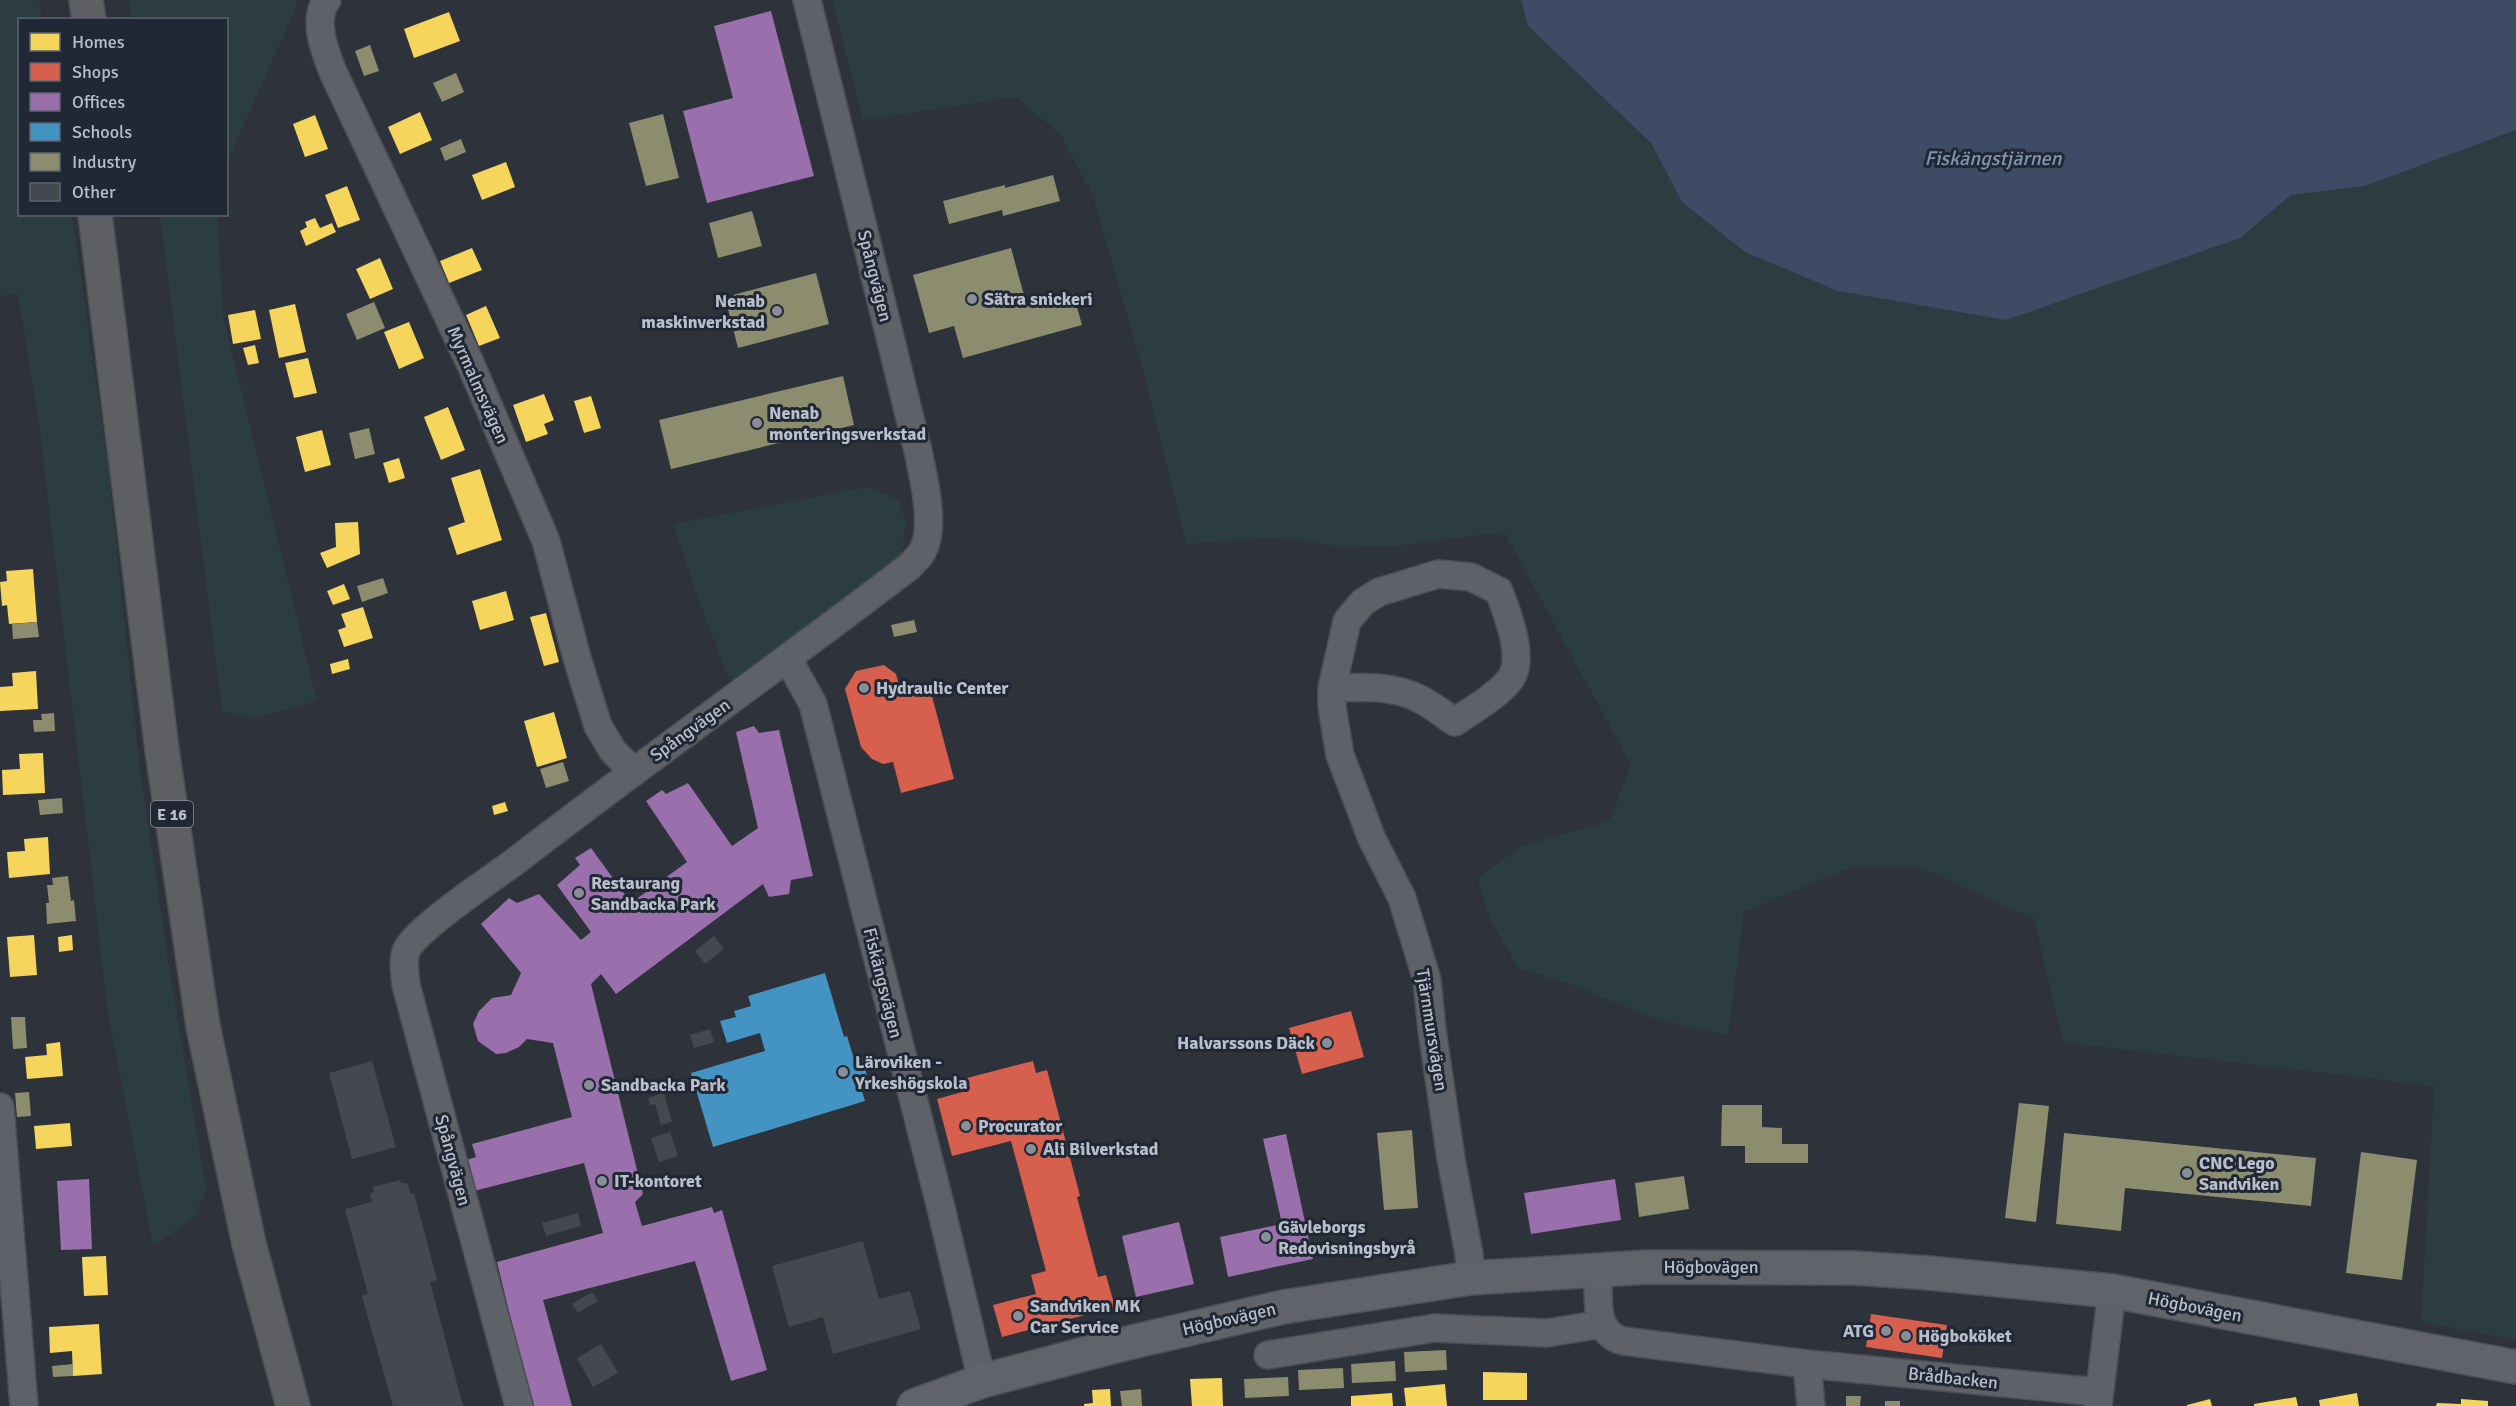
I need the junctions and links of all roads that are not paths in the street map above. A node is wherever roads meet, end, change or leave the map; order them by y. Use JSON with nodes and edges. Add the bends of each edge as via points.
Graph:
{"nodes":[{"id":1,"x":64,"y":0,"type":"edge"},
{"id":2,"x":86,"y":0,"type":"edge"},
{"id":3,"x":327,"y":0,"type":"edge"},
{"id":4,"x":807,"y":0,"type":"edge"},
{"id":5,"x":67,"y":18,"type":"edge"},
{"id":6,"x":89,"y":18,"type":"edge"},
{"id":7,"x":95,"y":216,"type":"edge"},
{"id":8,"x":117,"y":216,"type":"edge"},
{"id":9,"x":788,"y":659,"type":"junction"},
{"id":10,"x":1332,"y":688,"type":"junction"},
{"id":11,"x":633,"y":771,"type":"junction"},
{"id":12,"x":0,"y":1107,"type":"edge"},
{"id":13,"x":1598,"y":1270,"type":"junction"},
{"id":14,"x":1471,"y":1278,"type":"junction"},
{"id":15,"x":2112,"y":1291,"type":"junction"},
{"id":16,"x":1602,"y":1324,"type":"junction"},
{"id":17,"x":1268,"y":1355,"type":"dead end"},
{"id":18,"x":1807,"y":1364,"type":"junction"},
{"id":19,"x":2516,"y":1367,"type":"edge"},
{"id":20,"x":982,"y":1381,"type":"junction"},
{"id":21,"x":2098,"y":1399,"type":"edge"},
{"id":22,"x":24,"y":1406,"type":"edge"},
{"id":23,"x":293,"y":1406,"type":"edge"},
{"id":24,"x":313,"y":1406,"type":"edge"},
{"id":25,"x":519,"y":1406,"type":"edge"},
{"id":26,"x":914,"y":1406,"type":"edge"},
{"id":27,"x":1810,"y":1406,"type":"edge"}],
"edges":[{"from":1,"to":5,"type":"highway"},
{"from":2,"to":6,"type":"highway"},
{"from":3,"to":11,"type":"street","name":"Myrmalmsvägen","via":[[320,28],[333,72],[471,365],[546,541],[598,726],[613,751]]},
{"from":4,"to":9,"type":"street","name":"Spångvägen","via":[[919,455],[927,536],[922,552],[910,566]]},
{"from":7,"to":23,"type":"highway","number":"E 16","via":[[162,750],[203,1026],[249,1244]]},
{"from":8,"to":24,"type":"highway","number":"E 16","via":[[184,749],[223,1021],[269,1241]]},
{"from":9,"to":11,"type":"street","name":"Spångvägen"},
{"from":9,"to":20,"type":"street","name":"Fiskängsvägen","via":[[813,704]]},
{"from":10,"to":10,"type":"street","name":"Tjärnmursvägen","via":[[1347,621],[1363,602],[1379,592],[1438,574],[1471,577],[1498,591],[1517,649],[1512,676],[1455,722],[1419,698],[1393,690]]},
{"from":10,"to":14,"type":"street","name":"Tjärnmursvägen","via":[[1340,755],[1372,839],[1402,898],[1427,980]]},
{"from":11,"to":25,"type":"street","name":"Spångvägen","via":[[422,933],[407,949],[406,985]]},
{"from":12,"to":22,"type":"street"},
{"from":13,"to":14,"type":"main road","name":"Högbovägen"},
{"from":13,"to":15,"type":"main road","name":"Högbovägen","via":[[1854,1268]]},
{"from":13,"to":16,"type":"street"},
{"from":14,"to":20,"type":"main road","name":"Högbovägen","via":[[1283,1307]]},
{"from":15,"to":19,"type":"main road","name":"Högbovägen"},
{"from":15,"to":21,"type":"street"},
{"from":16,"to":17,"type":"street","via":[[1547,1333],[1434,1328]]},
{"from":16,"to":18,"type":"street","name":"Brådbacken","via":[[1614,1338],[1623,1341]]},
{"from":18,"to":21,"type":"street","name":"Brådbacken"},
{"from":18,"to":27,"type":"street"},
{"from":20,"to":26,"type":"main road","name":"Högbovägen"}]}
